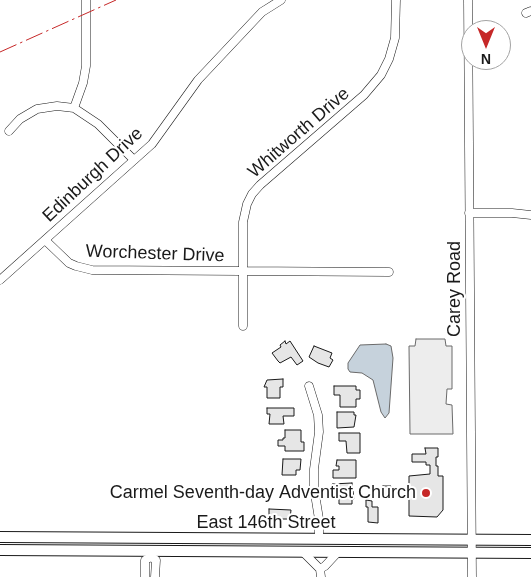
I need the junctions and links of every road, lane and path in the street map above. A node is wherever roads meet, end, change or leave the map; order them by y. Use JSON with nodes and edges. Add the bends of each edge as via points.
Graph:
{"nodes":[{"id":1,"x":86,"y":0,"type":"edge"},
{"id":2,"x":281,"y":0,"type":"edge"},
{"id":3,"x":396,"y":0,"type":"edge"},
{"id":4,"x":468,"y":0,"type":"edge"},
{"id":5,"x":74,"y":108,"type":"junction"},
{"id":6,"x":9,"y":131,"type":"dead end"},
{"id":7,"x":134,"y":160,"type":"junction"},
{"id":8,"x":469,"y":213,"type":"junction"},
{"id":9,"x":531,"y":215,"type":"edge"},
{"id":10,"x":45,"y":240,"type":"junction"},
{"id":11,"x":243,"y":271,"type":"junction"},
{"id":12,"x":389,"y":272,"type":"dead end"},
{"id":13,"x":0,"y":280,"type":"edge"},
{"id":14,"x":243,"y":326,"type":"dead end"},
{"id":15,"x":309,"y":386,"type":"dead end"},
{"id":16,"x":0,"y":537,"type":"edge"},
{"id":17,"x":151,"y":538,"type":"junction"},
{"id":18,"x":319,"y":539,"type":"junction"},
{"id":19,"x":471,"y":539,"type":"junction"},
{"id":20,"x":531,"y":540,"type":"edge"},
{"id":21,"x":0,"y":550,"type":"edge"},
{"id":22,"x":302,"y":552,"type":"junction"},
{"id":23,"x":338,"y":552,"type":"junction"},
{"id":24,"x":471,"y":552,"type":"junction"},
{"id":25,"x":531,"y":552,"type":"edge"},
{"id":26,"x":151,"y":554,"type":"junction"},
{"id":27,"x":320,"y":573,"type":"edge"},
{"id":28,"x":145,"y":577,"type":"edge"},
{"id":29,"x":155,"y":577,"type":"edge"},
{"id":30,"x":472,"y":577,"type":"edge"}],
"edges":[{"from":1,"to":5,"type":"street","via":[[86,72]]},
{"from":2,"to":7,"type":"street","name":"Edinburgh Drive","via":[[262,12],[198,80],[152,144]]},
{"from":3,"to":11,"type":"street","name":"Whitworth Drive","via":[[395,38],[381,75],[364,95],[252,194],[243,222]]},
{"from":4,"to":8,"type":"street","name":"Carey Road"},
{"from":5,"to":6,"type":"street","via":[[37,109],[20,119]]},
{"from":5,"to":7,"type":"street","via":[[98,124]]},
{"from":7,"to":10,"type":"street","name":"Edinburgh Drive"},
{"from":8,"to":9,"type":"street"},
{"from":8,"to":19,"type":"street","name":"Carey Road"},
{"from":10,"to":11,"type":"street","name":"Worchester Drive","via":[[69,263],[84,269]]},
{"from":10,"to":13,"type":"street","name":"Edinburgh Drive"},
{"from":11,"to":12,"type":"street","name":"Worchester Drive"},
{"from":11,"to":14,"type":"street","name":"Whitworth Drive"},
{"from":15,"to":18,"type":"street","via":[[318,415],[314,488]]},
{"from":16,"to":17,"type":"main road","name":"East 146th Street"},
{"from":17,"to":18,"type":"main road","name":"East 146th Street"},
{"from":17,"to":26,"type":"street"},
{"from":18,"to":19,"type":"main road","name":"East 146th Street"},
{"from":19,"to":20,"type":"main road","name":"East 146th Street"},
{"from":19,"to":24,"type":"street","name":"Carey Road"},
{"from":21,"to":26,"type":"main road","name":"East 146th Street"},
{"from":22,"to":23,"type":"main road","name":"East 146th Street"},
{"from":22,"to":26,"type":"main road","name":"East 146th Street"},
{"from":22,"to":27,"type":"street"},
{"from":23,"to":24,"type":"main road","name":"East 146th Street"},
{"from":23,"to":27,"type":"street"},
{"from":24,"to":25,"type":"main road","name":"East 146th Street"},
{"from":24,"to":30,"type":"street","name":"Carey Road"},
{"from":26,"to":28,"type":"street","via":[[145,560]]},
{"from":26,"to":29,"type":"street","via":[[156,560]]}]}
